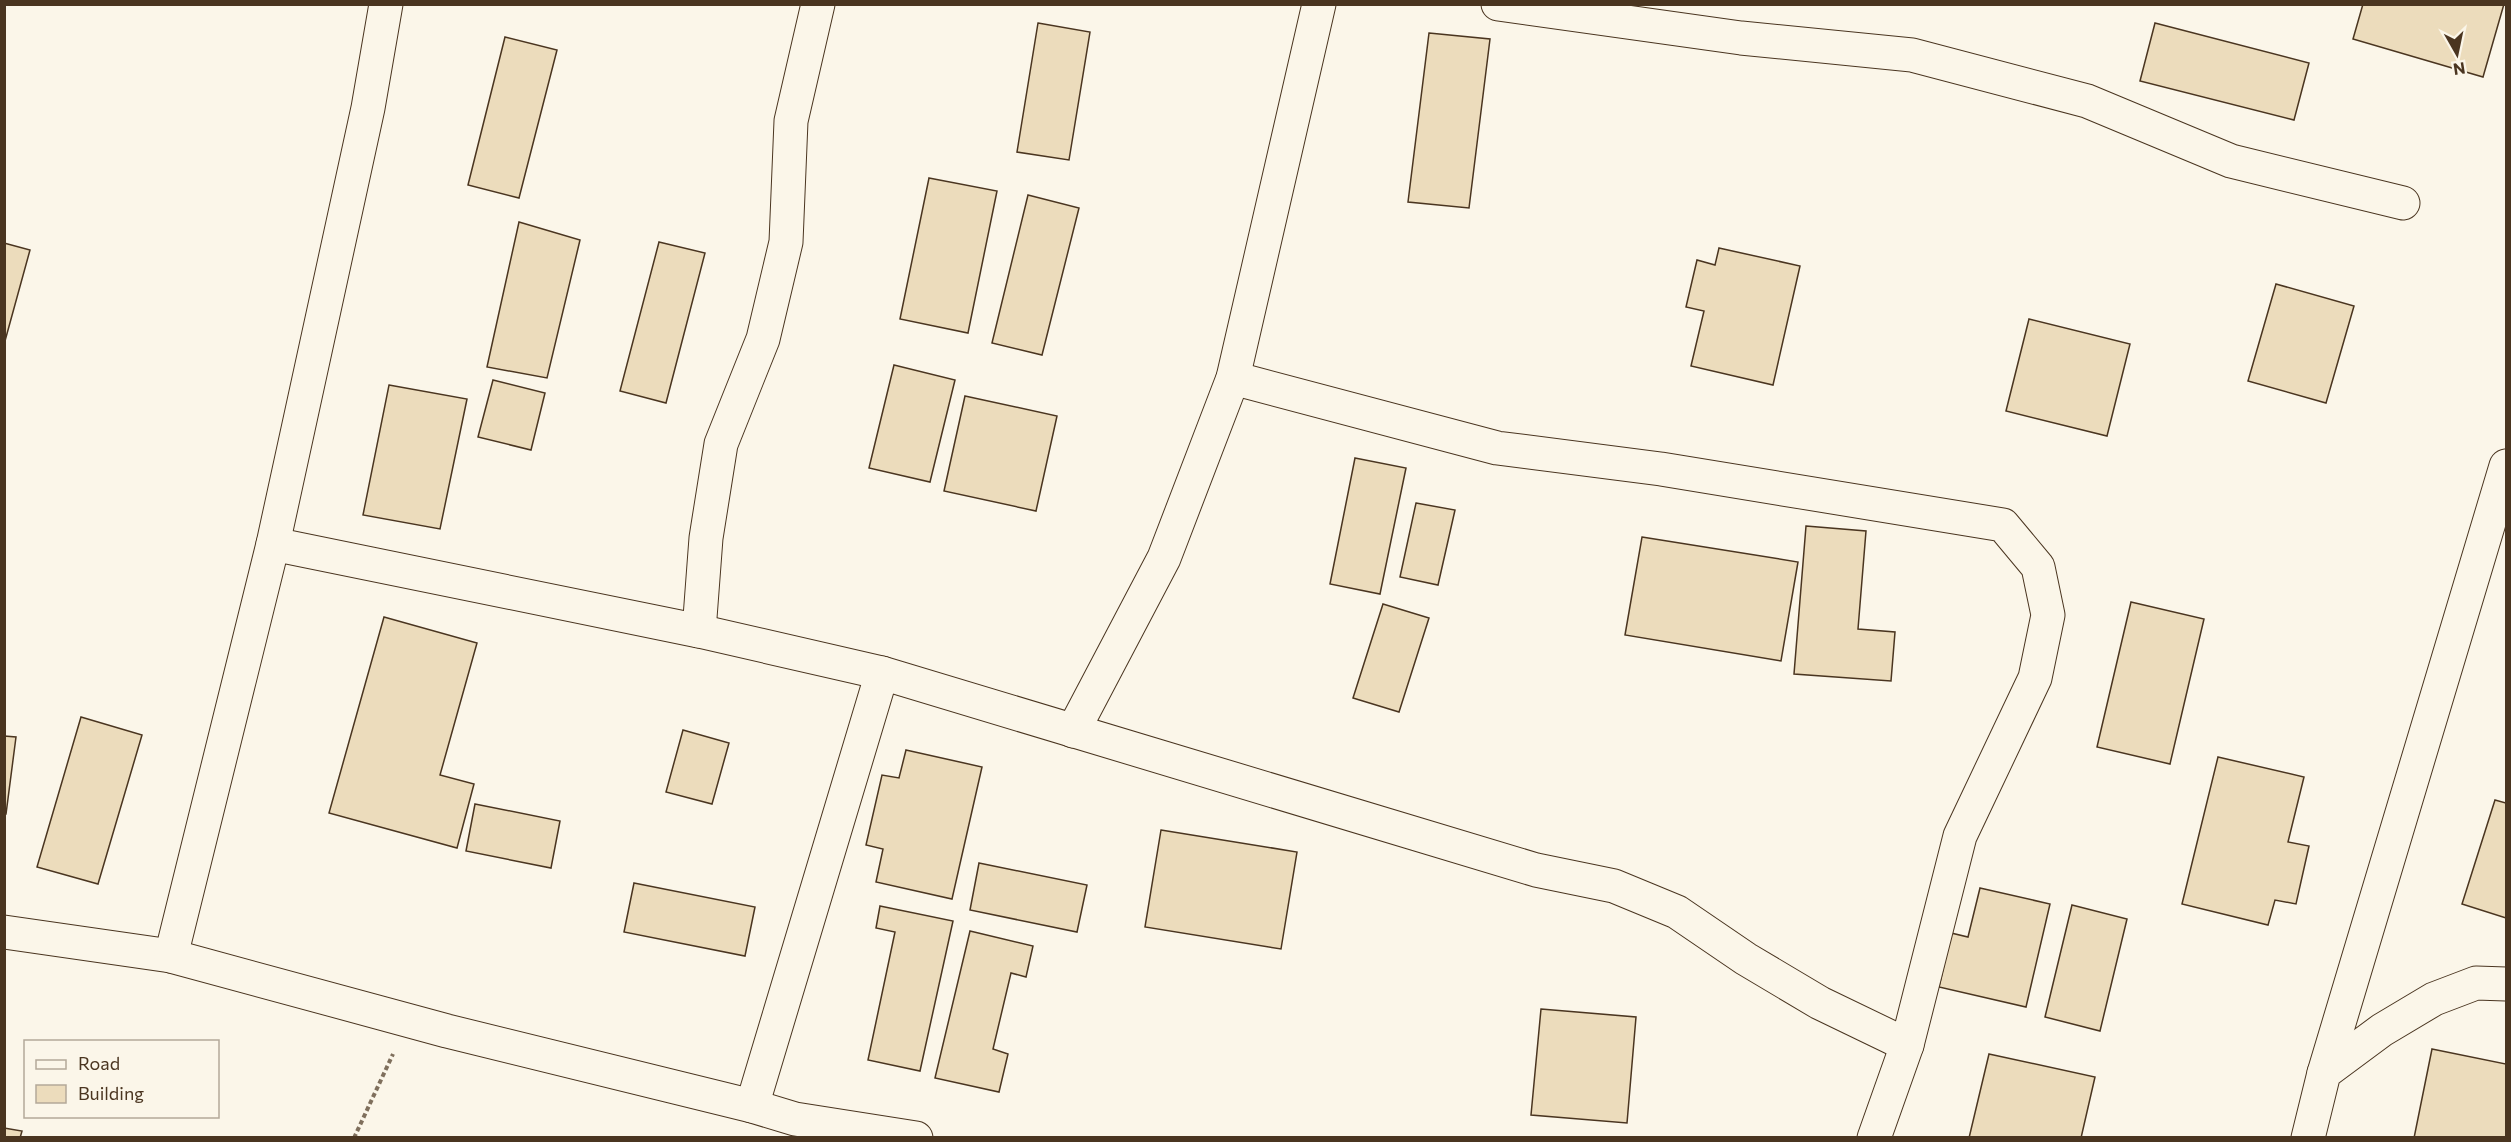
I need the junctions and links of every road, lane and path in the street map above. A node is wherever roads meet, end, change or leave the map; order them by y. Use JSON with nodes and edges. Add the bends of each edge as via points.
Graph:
{"nodes":[{"id":1,"x":386,"y":4,"type":"edge"},
{"id":2,"x":818,"y":4,"type":"edge"},
{"id":3,"x":1319,"y":4,"type":"edge"},
{"id":4,"x":1498,"y":4,"type":"edge"},
{"id":5,"x":2403,"y":203,"type":"dead end"},
{"id":6,"x":1233,"y":378,"type":"junction"},
{"id":7,"x":2506,"y":466,"type":"edge"},
{"id":8,"x":273,"y":544,"type":"junction"},
{"id":9,"x":699,"y":631,"type":"junction"},
{"id":10,"x":882,"y":674,"type":"junction"},
{"id":11,"x":1073,"y":731,"type":"junction"},
{"id":12,"x":4,"y":932,"type":"edge"},
{"id":13,"x":171,"y":956,"type":"junction"},
{"id":14,"x":2506,"y":984,"type":"edge"},
{"id":15,"x":408,"y":1020,"type":"junction"},
{"id":16,"x":1907,"y":1045,"type":"junction"},
{"id":17,"x":2324,"y":1073,"type":"junction"},
{"id":18,"x":752,"y":1106,"type":"junction"},
{"id":19,"x":793,"y":1128,"type":"edge"},
{"id":20,"x":354,"y":1137,"type":"edge"},
{"id":21,"x":916,"y":1137,"type":"edge"},
{"id":22,"x":1874,"y":1137,"type":"edge"},
{"id":23,"x":2308,"y":1137,"type":"edge"}],
"edges":[{"from":1,"to":8,"type":"street","via":[[368,108]]},
{"from":2,"to":9,"type":"street","via":[[791,121],[786,242],[763,339],[721,444],[706,538]]},
{"from":3,"to":6,"type":"street"},
{"from":4,"to":5,"type":"street","via":[[1741,38],[1912,55],[2087,101],[2231,161]]},
{"from":6,"to":11,"type":"street","via":[[1164,558]]},
{"from":6,"to":16,"type":"street","via":[[1497,448],[1661,469],[2003,525],[2038,567],[2048,615],[2035,678],[1960,836]]},
{"from":7,"to":17,"type":"street"},
{"from":8,"to":9,"type":"street"},
{"from":8,"to":13,"type":"street"},
{"from":9,"to":10,"type":"street"},
{"from":10,"to":11,"type":"street"},
{"from":10,"to":18,"type":"street"},
{"from":11,"to":16,"type":"street","via":[[1536,870],[1614,886],[1677,912],[1820,1003]]},
{"from":12,"to":13,"type":"street"},
{"from":13,"to":15,"type":"street"},
{"from":14,"to":17,"type":"street","via":[[2476,983],[2434,999],[2382,1030]]},
{"from":15,"to":18,"type":"street"},
{"from":15,"to":20,"type":"path"},
{"from":16,"to":22,"type":"street"},
{"from":17,"to":23,"type":"street"},
{"from":18,"to":19,"type":"street"},
{"from":19,"to":21,"type":"street"}]}
